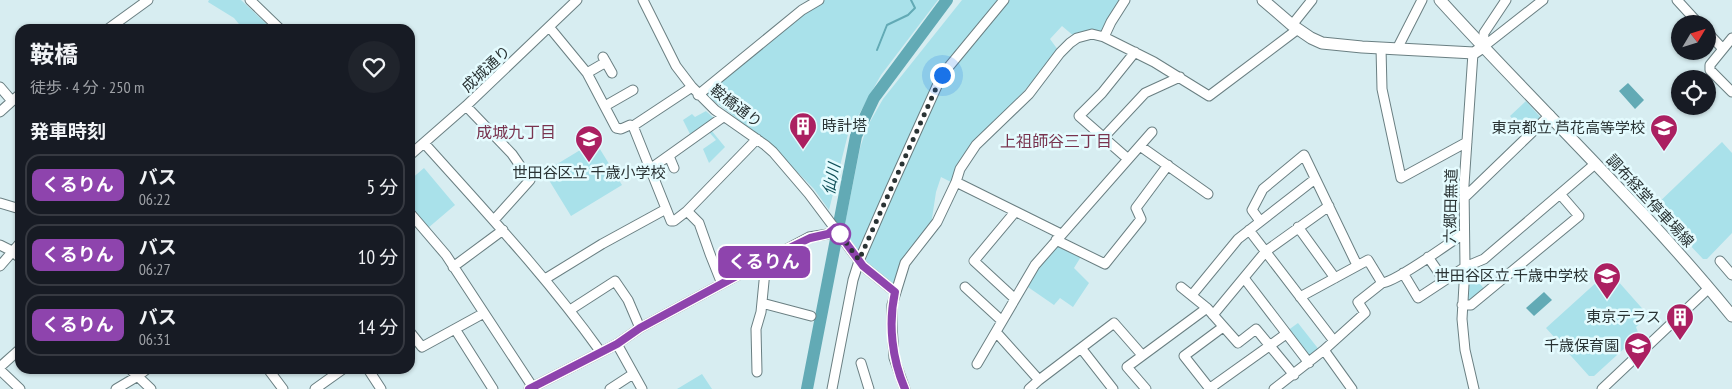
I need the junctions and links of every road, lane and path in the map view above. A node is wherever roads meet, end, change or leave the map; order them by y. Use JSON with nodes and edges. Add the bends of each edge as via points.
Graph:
{"nodes":[{"id":1,"x":148,"y":0,"type":"edge"},
{"id":2,"x":250,"y":0,"type":"edge"},
{"id":3,"x":577,"y":0,"type":"edge"},
{"id":4,"x":643,"y":0,"type":"edge"},
{"id":5,"x":819,"y":0,"type":"edge"},
{"id":6,"x":1004,"y":0,"type":"edge"},
{"id":7,"x":1125,"y":0,"type":"edge"},
{"id":8,"x":1263,"y":0,"type":"edge"},
{"id":9,"x":1312,"y":0,"type":"edge"},
{"id":10,"x":1422,"y":0,"type":"edge"},
{"id":11,"x":1440,"y":0,"type":"edge"},
{"id":12,"x":1506,"y":0,"type":"edge"},
{"id":13,"x":1543,"y":0,"type":"edge"},
{"id":14,"x":1677,"y":0,"type":"edge"},
{"id":15,"x":1691,"y":15,"type":"edge"},
{"id":16,"x":120,"y":21,"type":"junction"},
{"id":17,"x":116,"y":24,"type":"edge"},
{"id":18,"x":122,"y":24,"type":"edge"},
{"id":19,"x":275,"y":24,"type":"edge"},
{"id":20,"x":1295,"y":27,"type":"junction"},
{"id":21,"x":550,"y":28,"type":"junction"},
{"id":22,"x":1104,"y":37,"type":"junction"},
{"id":23,"x":1732,"y":38,"type":"edge"},
{"id":24,"x":1716,"y":42,"type":"edge"},
{"id":25,"x":1382,"y":48,"type":"junction"},
{"id":26,"x":1396,"y":49,"type":"junction"},
{"id":27,"x":1723,"y":49,"type":"junction"},
{"id":28,"x":1478,"y":50,"type":"junction"},
{"id":29,"x":1135,"y":52,"type":"junction"},
{"id":30,"x":612,"y":72,"type":"dead end"},
{"id":31,"x":587,"y":73,"type":"junction"},
{"id":32,"x":1180,"y":77,"type":"junction"},
{"id":33,"x":0,"y":86,"type":"edge"},
{"id":34,"x":692,"y":87,"type":"junction"},
{"id":35,"x":633,"y":90,"type":"dead end"},
{"id":36,"x":1732,"y":92,"type":"edge"},
{"id":37,"x":698,"y":94,"type":"junction"},
{"id":38,"x":15,"y":98,"type":"edge"},
{"id":39,"x":12,"y":101,"type":"junction"},
{"id":40,"x":466,"y":106,"type":"junction"},
{"id":41,"x":605,"y":106,"type":"junction"},
{"id":42,"x":0,"y":112,"type":"edge"},
{"id":43,"x":1550,"y":115,"type":"junction"},
{"id":44,"x":723,"y":117,"type":"junction"},
{"id":45,"x":632,"y":126,"type":"junction"},
{"id":46,"x":1152,"y":132,"type":"dead end"},
{"id":47,"x":1103,"y":138,"type":"junction"},
{"id":48,"x":757,"y":139,"type":"junction"},
{"id":49,"x":1466,"y":142,"type":"junction"},
{"id":50,"x":424,"y":143,"type":"junction"},
{"id":51,"x":1140,"y":146,"type":"junction"},
{"id":52,"x":415,"y":151,"type":"edge"},
{"id":53,"x":669,"y":156,"type":"junction"},
{"id":54,"x":1128,"y":159,"type":"junction"},
{"id":55,"x":1595,"y":164,"type":"junction"},
{"id":56,"x":1168,"y":165,"type":"junction"},
{"id":57,"x":674,"y":168,"type":"dead end"},
{"id":58,"x":650,"y":169,"type":"junction"},
{"id":59,"x":1315,"y":178,"type":"junction"},
{"id":60,"x":956,"y":182,"type":"junction"},
{"id":61,"x":1208,"y":194,"type":"dead end"},
{"id":62,"x":1560,"y":194,"type":"junction"},
{"id":63,"x":1464,"y":198,"type":"junction"},
{"id":64,"x":0,"y":203,"type":"edge"},
{"id":65,"x":1329,"y":206,"type":"junction"},
{"id":66,"x":15,"y":208,"type":"edge"},
{"id":67,"x":666,"y":209,"type":"junction"},
{"id":68,"x":687,"y":211,"type":"junction"},
{"id":69,"x":1015,"y":212,"type":"junction"},
{"id":70,"x":415,"y":219,"type":"edge"},
{"id":71,"x":494,"y":220,"type":"junction"},
{"id":72,"x":1260,"y":221,"type":"junction"},
{"id":73,"x":831,"y":223,"type":"junction"},
{"id":74,"x":1298,"y":227,"type":"junction"},
{"id":75,"x":503,"y":230,"type":"junction"},
{"id":76,"x":1249,"y":230,"type":"junction"},
{"id":77,"x":1463,"y":234,"type":"junction"},
{"id":78,"x":1058,"y":237,"type":"junction"},
{"id":79,"x":0,"y":246,"type":"edge"},
{"id":80,"x":15,"y":248,"type":"edge"},
{"id":81,"x":12,"y":251,"type":"junction"},
{"id":82,"x":1266,"y":251,"type":"junction"},
{"id":83,"x":15,"y":254,"type":"edge"},
{"id":84,"x":1428,"y":257,"type":"junction"},
{"id":85,"x":859,"y":260,"type":"junction"},
{"id":86,"x":766,"y":261,"type":"junction"},
{"id":87,"x":1720,"y":261,"type":"dead end"},
{"id":88,"x":1356,"y":265,"type":"junction"},
{"id":89,"x":0,"y":266,"type":"edge"},
{"id":90,"x":1465,"y":266,"type":"junction"},
{"id":91,"x":453,"y":267,"type":"junction"},
{"id":92,"x":1403,"y":273,"type":"junction"},
{"id":93,"x":1732,"y":275,"type":"edge"},
{"id":94,"x":1244,"y":278,"type":"junction"},
{"id":95,"x":1335,"y":278,"type":"junction"},
{"id":96,"x":545,"y":279,"type":"junction"},
{"id":97,"x":1444,"y":280,"type":"junction"},
{"id":98,"x":1382,"y":283,"type":"junction"},
{"id":99,"x":722,"y":284,"type":"junction"},
{"id":100,"x":1182,"y":287,"type":"dead end"},
{"id":101,"x":965,"y":288,"type":"dead end"},
{"id":102,"x":1709,"y":288,"type":"junction"},
{"id":103,"x":895,"y":292,"type":"junction"},
{"id":104,"x":1192,"y":295,"type":"junction"},
{"id":105,"x":1300,"y":297,"type":"junction"},
{"id":106,"x":1014,"y":298,"type":"junction"},
{"id":107,"x":762,"y":304,"type":"junction"},
{"id":108,"x":1462,"y":305,"type":"junction"},
{"id":109,"x":570,"y":310,"type":"junction"},
{"id":110,"x":1210,"y":312,"type":"junction"},
{"id":111,"x":484,"y":313,"type":"junction"},
{"id":112,"x":811,"y":316,"type":"dead end"},
{"id":113,"x":1732,"y":316,"type":"edge"},
{"id":114,"x":1002,"y":321,"type":"junction"},
{"id":115,"x":1223,"y":327,"type":"junction"},
{"id":116,"x":640,"y":328,"type":"junction"},
{"id":117,"x":455,"y":329,"type":"junction"},
{"id":118,"x":996,"y":332,"type":"junction"},
{"id":119,"x":1286,"y":334,"type":"junction"},
{"id":120,"x":415,"y":338,"type":"edge"},
{"id":121,"x":1334,"y":341,"type":"junction"},
{"id":122,"x":617,"y":344,"type":"junction"},
{"id":123,"x":1269,"y":346,"type":"junction"},
{"id":124,"x":1081,"y":348,"type":"junction"},
{"id":125,"x":1324,"y":350,"type":"junction"},
{"id":126,"x":600,"y":351,"type":"junction"},
{"id":127,"x":15,"y":354,"type":"edge"},
{"id":128,"x":1142,"y":355,"type":"junction"},
{"id":129,"x":860,"y":363,"type":"dead end"},
{"id":130,"x":1309,"y":363,"type":"junction"},
{"id":131,"x":977,"y":364,"type":"dead end"},
{"id":132,"x":0,"y":369,"type":"edge"},
{"id":133,"x":757,"y":372,"type":"dead end"},
{"id":134,"x":136,"y":374,"type":"edge"},
{"id":135,"x":140,"y":374,"type":"edge"},
{"id":136,"x":272,"y":374,"type":"edge"},
{"id":137,"x":338,"y":374,"type":"edge"},
{"id":138,"x":371,"y":374,"type":"edge"},
{"id":139,"x":633,"y":374,"type":"junction"},
{"id":140,"x":1294,"y":375,"type":"junction"},
{"id":141,"x":138,"y":376,"type":"junction"},
{"id":142,"x":1039,"y":380,"type":"junction"},
{"id":143,"x":328,"y":385,"type":"edge"},
{"id":144,"x":531,"y":388,"type":"edge"},
{"id":145,"x":20,"y":389,"type":"edge"},
{"id":146,"x":116,"y":389,"type":"edge"},
{"id":147,"x":151,"y":389,"type":"edge"},
{"id":148,"x":283,"y":389,"type":"edge"},
{"id":149,"x":315,"y":389,"type":"edge"},
{"id":150,"x":381,"y":389,"type":"edge"},
{"id":151,"x":492,"y":389,"type":"edge"},
{"id":152,"x":610,"y":389,"type":"edge"},
{"id":153,"x":642,"y":389,"type":"edge"},
{"id":154,"x":832,"y":389,"type":"edge"},
{"id":155,"x":869,"y":389,"type":"edge"},
{"id":156,"x":905,"y":389,"type":"edge"},
{"id":157,"x":1029,"y":389,"type":"edge"},
{"id":158,"x":1113,"y":389,"type":"edge"},
{"id":159,"x":1146,"y":389,"type":"edge"},
{"id":160,"x":1209,"y":389,"type":"edge"},
{"id":161,"x":1274,"y":389,"type":"edge"},
{"id":162,"x":1352,"y":389,"type":"edge"},
{"id":163,"x":1474,"y":389,"type":"edge"},
{"id":164,"x":1602,"y":389,"type":"edge"}],
"edges":[{"from":1,"to":16,"type":"street"},
{"from":2,"to":19,"type":"street"},
{"from":3,"to":21,"type":"street","name":"成城通り"},
{"from":4,"to":34,"type":"street","name":"鞍橋通り","via":[[676,66]]},
{"from":5,"to":37,"type":"street","via":[[802,10]]},
{"from":6,"to":85,"type":"street","via":[[942,75]]},
{"from":7,"to":22,"type":"street"},
{"from":8,"to":20,"type":"main road"},
{"from":9,"to":20,"type":"street"},
{"from":10,"to":26,"type":"street"},
{"from":11,"to":28,"type":"main road","name":"調布経堂停車場線"},
{"from":12,"to":28,"type":"street","name":"六郷田無道","via":[[1484,33]]},
{"from":13,"to":28,"type":"street"},
{"from":14,"to":15,"type":"street"},
{"from":16,"to":17,"type":"street"},
{"from":16,"to":18,"type":"street"},
{"from":20,"to":25,"type":"main road","via":[[1322,43]]},
{"from":20,"to":32,"type":"street","via":[[1209,96]]},
{"from":21,"to":31,"type":"street"},
{"from":21,"to":40,"type":"street","name":"成城通り"},
{"from":22,"to":29,"type":"street"},
{"from":22,"to":60,"type":"street","via":[[1092,34],[1070,43],[1029,94],[976,145],[960,169]]},
{"from":23,"to":27,"type":"street"},
{"from":24,"to":27,"type":"street"},
{"from":25,"to":26,"type":"main road"},
{"from":25,"to":49,"type":"street","via":[[1382,89],[1401,178]]},
{"from":26,"to":28,"type":"main road"},
{"from":27,"to":36,"type":"street","via":[[1710,65],[1710,70]]},
{"from":28,"to":43,"type":"main road","name":"調布経堂停車場線"},
{"from":28,"to":49,"type":"street","name":"六郷田無道"},
{"from":29,"to":32,"type":"street"},
{"from":29,"to":47,"type":"street","via":[[1079,116]]},
{"from":30,"to":31,"type":"street","via":[[604,59]]},
{"from":31,"to":41,"type":"street"},
{"from":32,"to":47,"type":"street","via":[[1145,93]]},
{"from":33,"to":39,"type":"street"},
{"from":34,"to":37,"type":"street","name":"鞍橋通り"},
{"from":34,"to":45,"type":"street"},
{"from":35,"to":41,"type":"street"},
{"from":37,"to":44,"type":"street","name":"鞍橋通り"},
{"from":38,"to":39,"type":"street"},
{"from":39,"to":42,"type":"street"},
{"from":40,"to":50,"type":"street","name":"成城通り"},
{"from":40,"to":71,"type":"street","via":[[512,154],[530,180]]},
{"from":41,"to":45,"type":"street","via":[[616,128]]},
{"from":43,"to":55,"type":"main road","name":"調布経堂停車場線"},
{"from":43,"to":63,"type":"street"},
{"from":44,"to":48,"type":"street","name":"鞍橋通り"},
{"from":44,"to":53,"type":"street"},
{"from":45,"to":58,"type":"street"},
{"from":46,"to":51,"type":"street"},
{"from":47,"to":54,"type":"street"},
{"from":48,"to":68,"type":"street"},
{"from":48,"to":73,"type":"street","name":"鞍橋通り","via":[[799,181]]},
{"from":49,"to":63,"type":"street","name":"六郷田無道"},
{"from":50,"to":52,"type":"street","name":"成城通り"},
{"from":50,"to":71,"type":"street"},
{"from":51,"to":54,"type":"street"},
{"from":51,"to":56,"type":"street"},
{"from":53,"to":57,"type":"street"},
{"from":53,"to":58,"type":"street"},
{"from":54,"to":78,"type":"street"},
{"from":55,"to":62,"type":"street"},
{"from":55,"to":102,"type":"main road","name":"調布経堂停車場線"},
{"from":56,"to":61,"type":"street"},
{"from":56,"to":78,"type":"street","via":[[1136,208],[1141,219],[1105,264]]},
{"from":58,"to":67,"type":"street"},
{"from":59,"to":65,"type":"street"},
{"from":59,"to":72,"type":"street"},
{"from":59,"to":72,"type":"street","via":[[1304,155],[1263,189],[1252,210]]},
{"from":60,"to":69,"type":"street"},
{"from":60,"to":103,"type":"street","via":[[937,222],[905,264]]},
{"from":62,"to":90,"type":"street","via":[[1484,259]]},
{"from":62,"to":108,"type":"street","via":[[1579,216],[1471,305]]},
{"from":63,"to":77,"type":"street","name":"六郷田無道"},
{"from":64,"to":66,"type":"street"},
{"from":65,"to":74,"type":"street"},
{"from":65,"to":88,"type":"street"},
{"from":67,"to":68,"type":"street","via":[[674,221]]},
{"from":67,"to":96,"type":"street"},
{"from":68,"to":99,"type":"street","via":[[699,223]]},
{"from":69,"to":78,"type":"street"},
{"from":69,"to":106,"type":"street","via":[[974,261]]},
{"from":70,"to":91,"type":"street"},
{"from":71,"to":75,"type":"street"},
{"from":72,"to":76,"type":"street"},
{"from":73,"to":85,"type":"street","name":"鞍橋通り"},
{"from":73,"to":86,"type":"street","via":[[827,234],[810,238]]},
{"from":74,"to":82,"type":"street"},
{"from":74,"to":95,"type":"street"},
{"from":75,"to":91,"type":"street"},
{"from":75,"to":96,"type":"street"},
{"from":76,"to":82,"type":"street"},
{"from":76,"to":104,"type":"street"},
{"from":77,"to":84,"type":"street"},
{"from":77,"to":90,"type":"street","name":"六郷田無道"},
{"from":78,"to":106,"type":"street"},
{"from":79,"to":81,"type":"street"},
{"from":80,"to":81,"type":"street"},
{"from":81,"to":83,"type":"street"},
{"from":81,"to":89,"type":"street"},
{"from":82,"to":94,"type":"street"},
{"from":82,"to":105,"type":"street"},
{"from":84,"to":92,"type":"street"},
{"from":84,"to":97,"type":"street"},
{"from":85,"to":103,"type":"street","name":"鞍橋通り"},
{"from":85,"to":154,"type":"street"},
{"from":86,"to":99,"type":"street"},
{"from":86,"to":107,"type":"street"},
{"from":87,"to":93,"type":"street"},
{"from":88,"to":95,"type":"street"},
{"from":88,"to":98,"type":"street","via":[[1368,260]]},
{"from":90,"to":97,"type":"street"},
{"from":90,"to":108,"type":"street","name":"六郷田無道"},
{"from":91,"to":111,"type":"street"},
{"from":92,"to":97,"type":"street","via":[[1418,298]]},
{"from":92,"to":98,"type":"street"},
{"from":94,"to":110,"type":"street"},
{"from":94,"to":119,"type":"street"},
{"from":95,"to":105,"type":"street"},
{"from":96,"to":109,"type":"street"},
{"from":98,"to":121,"type":"street","via":[[1358,302],[1365,313]]},
{"from":99,"to":116,"type":"street"},
{"from":100,"to":104,"type":"street"},
{"from":101,"to":114,"type":"street"},
{"from":102,"to":113,"type":"main road","name":"調布経堂停車場線"},
{"from":102,"to":164,"type":"street"},
{"from":103,"to":156,"type":"street","via":[[892,314],[894,358]]},
{"from":104,"to":110,"type":"street"},
{"from":105,"to":121,"type":"street"},
{"from":106,"to":114,"type":"street"},
{"from":107,"to":112,"type":"street"},
{"from":107,"to":133,"type":"street","via":[[756,329]]},
{"from":108,"to":163,"type":"street","name":"六郷田無道"},
{"from":109,"to":116,"type":"street","via":[[615,281],[628,300]]},
{"from":109,"to":126,"type":"street"},
{"from":110,"to":115,"type":"street"},
{"from":110,"to":128,"type":"street"},
{"from":111,"to":117,"type":"street"},
{"from":111,"to":144,"type":"street"},
{"from":114,"to":118,"type":"street"},
{"from":115,"to":123,"type":"street","via":[[1238,343],[1256,329]]},
{"from":115,"to":160,"type":"street","via":[[1184,356]]},
{"from":116,"to":122,"type":"street"},
{"from":117,"to":120,"type":"street","via":[[422,347]]},
{"from":117,"to":151,"type":"street"},
{"from":118,"to":131,"type":"street"},
{"from":118,"to":142,"type":"street"},
{"from":119,"to":123,"type":"street"},
{"from":119,"to":130,"type":"street"},
{"from":121,"to":125,"type":"street"},
{"from":122,"to":126,"type":"street"},
{"from":122,"to":139,"type":"street"},
{"from":123,"to":140,"type":"street"},
{"from":123,"to":160,"type":"street"},
{"from":124,"to":128,"type":"street","via":[[1114,323]]},
{"from":124,"to":142,"type":"street"},
{"from":124,"to":158,"type":"street"},
{"from":125,"to":130,"type":"street"},
{"from":125,"to":162,"type":"street"},
{"from":126,"to":144,"type":"street"},
{"from":127,"to":132,"type":"street"},
{"from":128,"to":159,"type":"street","via":[[1127,367]]},
{"from":129,"to":155,"type":"street"},
{"from":130,"to":140,"type":"street"},
{"from":132,"to":145,"type":"street"},
{"from":134,"to":141,"type":"street"},
{"from":135,"to":141,"type":"street"},
{"from":136,"to":148,"type":"street"},
{"from":137,"to":143,"type":"street"},
{"from":138,"to":150,"type":"street"},
{"from":139,"to":152,"type":"street"},
{"from":139,"to":153,"type":"street"},
{"from":140,"to":161,"type":"street"},
{"from":141,"to":146,"type":"street"},
{"from":141,"to":147,"type":"street"},
{"from":142,"to":157,"type":"street"},
{"from":143,"to":149,"type":"street"}]}
